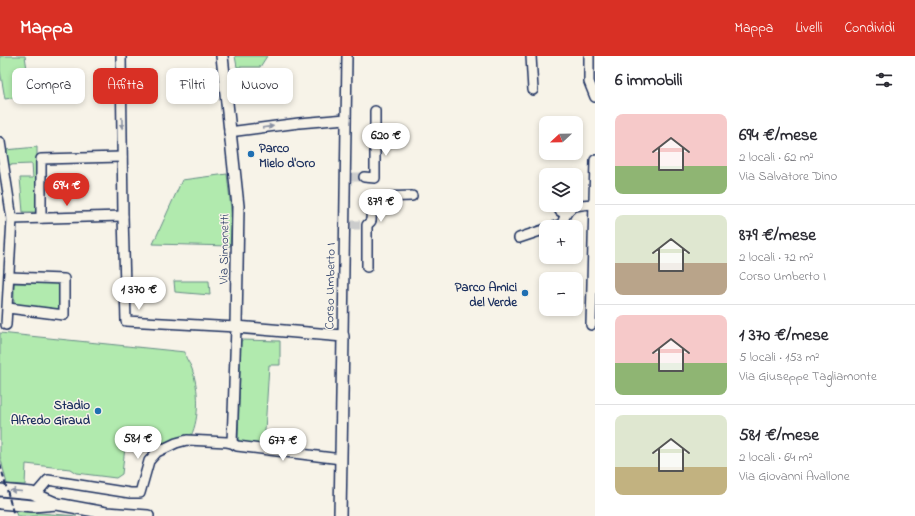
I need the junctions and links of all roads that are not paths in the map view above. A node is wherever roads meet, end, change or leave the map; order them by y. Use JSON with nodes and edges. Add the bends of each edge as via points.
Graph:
{"nodes":[{"id":1,"x":121,"y":56,"type":"edge"},
{"id":2,"x":222,"y":56,"type":"edge"},
{"id":3,"x":347,"y":56,"type":"edge"},
{"id":4,"x":531,"y":56,"type":"edge"},
{"id":5,"x":589,"y":56,"type":"edge"},
{"id":6,"x":533,"y":90,"type":"dead end"},
{"id":7,"x":595,"y":97,"type":"edge"},
{"id":8,"x":375,"y":111,"type":"dead end"},
{"id":9,"x":346,"y":119,"type":"junction"},
{"id":10,"x":229,"y":132,"type":"junction"},
{"id":11,"x":0,"y":142,"type":"edge"},
{"id":12,"x":122,"y":158,"type":"junction"},
{"id":13,"x":595,"y":160,"type":"edge"},
{"id":14,"x":364,"y":177,"type":"tunnel mouth"},
{"id":15,"x":412,"y":196,"type":"dead end"},
{"id":16,"x":594,"y":204,"type":"junction"},
{"id":17,"x":583,"y":205,"type":"edge"},
{"id":18,"x":560,"y":212,"type":"edge"},
{"id":19,"x":565,"y":214,"type":"joint"},
{"id":20,"x":123,"y":216,"type":"junction"},
{"id":21,"x":41,"y":218,"type":"junction"},
{"id":22,"x":12,"y":219,"type":"junction"},
{"id":23,"x":563,"y":220,"type":"edge"},
{"id":24,"x":539,"y":231,"type":"edge"},
{"id":25,"x":519,"y":238,"type":"dead end"},
{"id":26,"x":367,"y":267,"type":"dead end"},
{"id":27,"x":9,"y":277,"type":"junction"},
{"id":28,"x":8,"y":308,"type":"junction"},
{"id":29,"x":6,"y":325,"type":"dead end"},
{"id":30,"x":591,"y":325,"type":"dead end"},
{"id":31,"x":236,"y":328,"type":"junction"},
{"id":32,"x":343,"y":336,"type":"junction"},
{"id":33,"x":232,"y":443,"type":"junction"},
{"id":34,"x":341,"y":459,"type":"junction"},
{"id":35,"x":0,"y":490,"type":"edge"},
{"id":36,"x":36,"y":494,"type":"junction"},
{"id":37,"x":0,"y":503,"type":"edge"},
{"id":38,"x":57,"y":504,"type":"junction"},
{"id":39,"x":148,"y":516,"type":"edge"},
{"id":40,"x":340,"y":516,"type":"edge"}],
"edges":[{"from":1,"to":12,"type":"street","one_way":true},
{"from":2,"to":10,"type":"main road","name":"Via Simonetti"},
{"from":3,"to":9,"type":"street","name":"Corso Umberto I"},
{"from":4,"to":6,"type":"street"},
{"from":5,"to":7,"type":"street","via":[[589,82]]},
{"from":8,"to":14,"type":"street","via":[[375,178]]},
{"from":10,"to":9,"type":"street","one_way":true},
{"from":9,"to":32,"type":"street","name":"Corso Umberto I","via":[[348,177]]},
{"from":10,"to":31,"type":"main road","name":"Via Simonetti","via":[[238,206]]},
{"from":11,"to":22,"type":"street"},
{"from":12,"to":20,"type":"street"},
{"from":12,"to":21,"type":"street","via":[[41,159]]},
{"from":13,"to":16,"type":"street"},
{"from":15,"to":26,"type":"street","via":[[381,197],[372,202],[371,221],[365,225]]},
{"from":16,"to":17,"type":"street"},
{"from":16,"to":30,"type":"street"},
{"from":18,"to":19,"type":"street"},
{"from":19,"to":23,"type":"street"},
{"from":20,"to":21,"type":"street"},
{"from":20,"to":31,"type":"street","via":[[126,321]]},
{"from":21,"to":22,"type":"street"},
{"from":22,"to":27,"type":"street"},
{"from":24,"to":25,"type":"street"},
{"from":27,"to":28,"type":"street"},
{"from":27,"to":28,"type":"street","via":[[64,278],[64,315]]},
{"from":28,"to":29,"type":"street"},
{"from":31,"to":32,"type":"main road"},
{"from":31,"to":33,"type":"street","name":"Via Simonetti"},
{"from":32,"to":34,"type":"main road","name":"Corso Umberto I"},
{"from":33,"to":34,"type":"street","via":[[237,446]]},
{"from":33,"to":36,"type":"street","via":[[187,440],[157,452],[149,461],[140,493],[48,480]]},
{"from":34,"to":40,"type":"main road","name":"Corso Umberto I"},
{"from":36,"to":35,"type":"main road","one_way":true},
{"from":36,"to":38,"type":"main road"},
{"from":37,"to":38,"type":"main road","via":[[33,506]]},
{"from":38,"to":39,"type":"main road","via":[[106,513]]}]}
